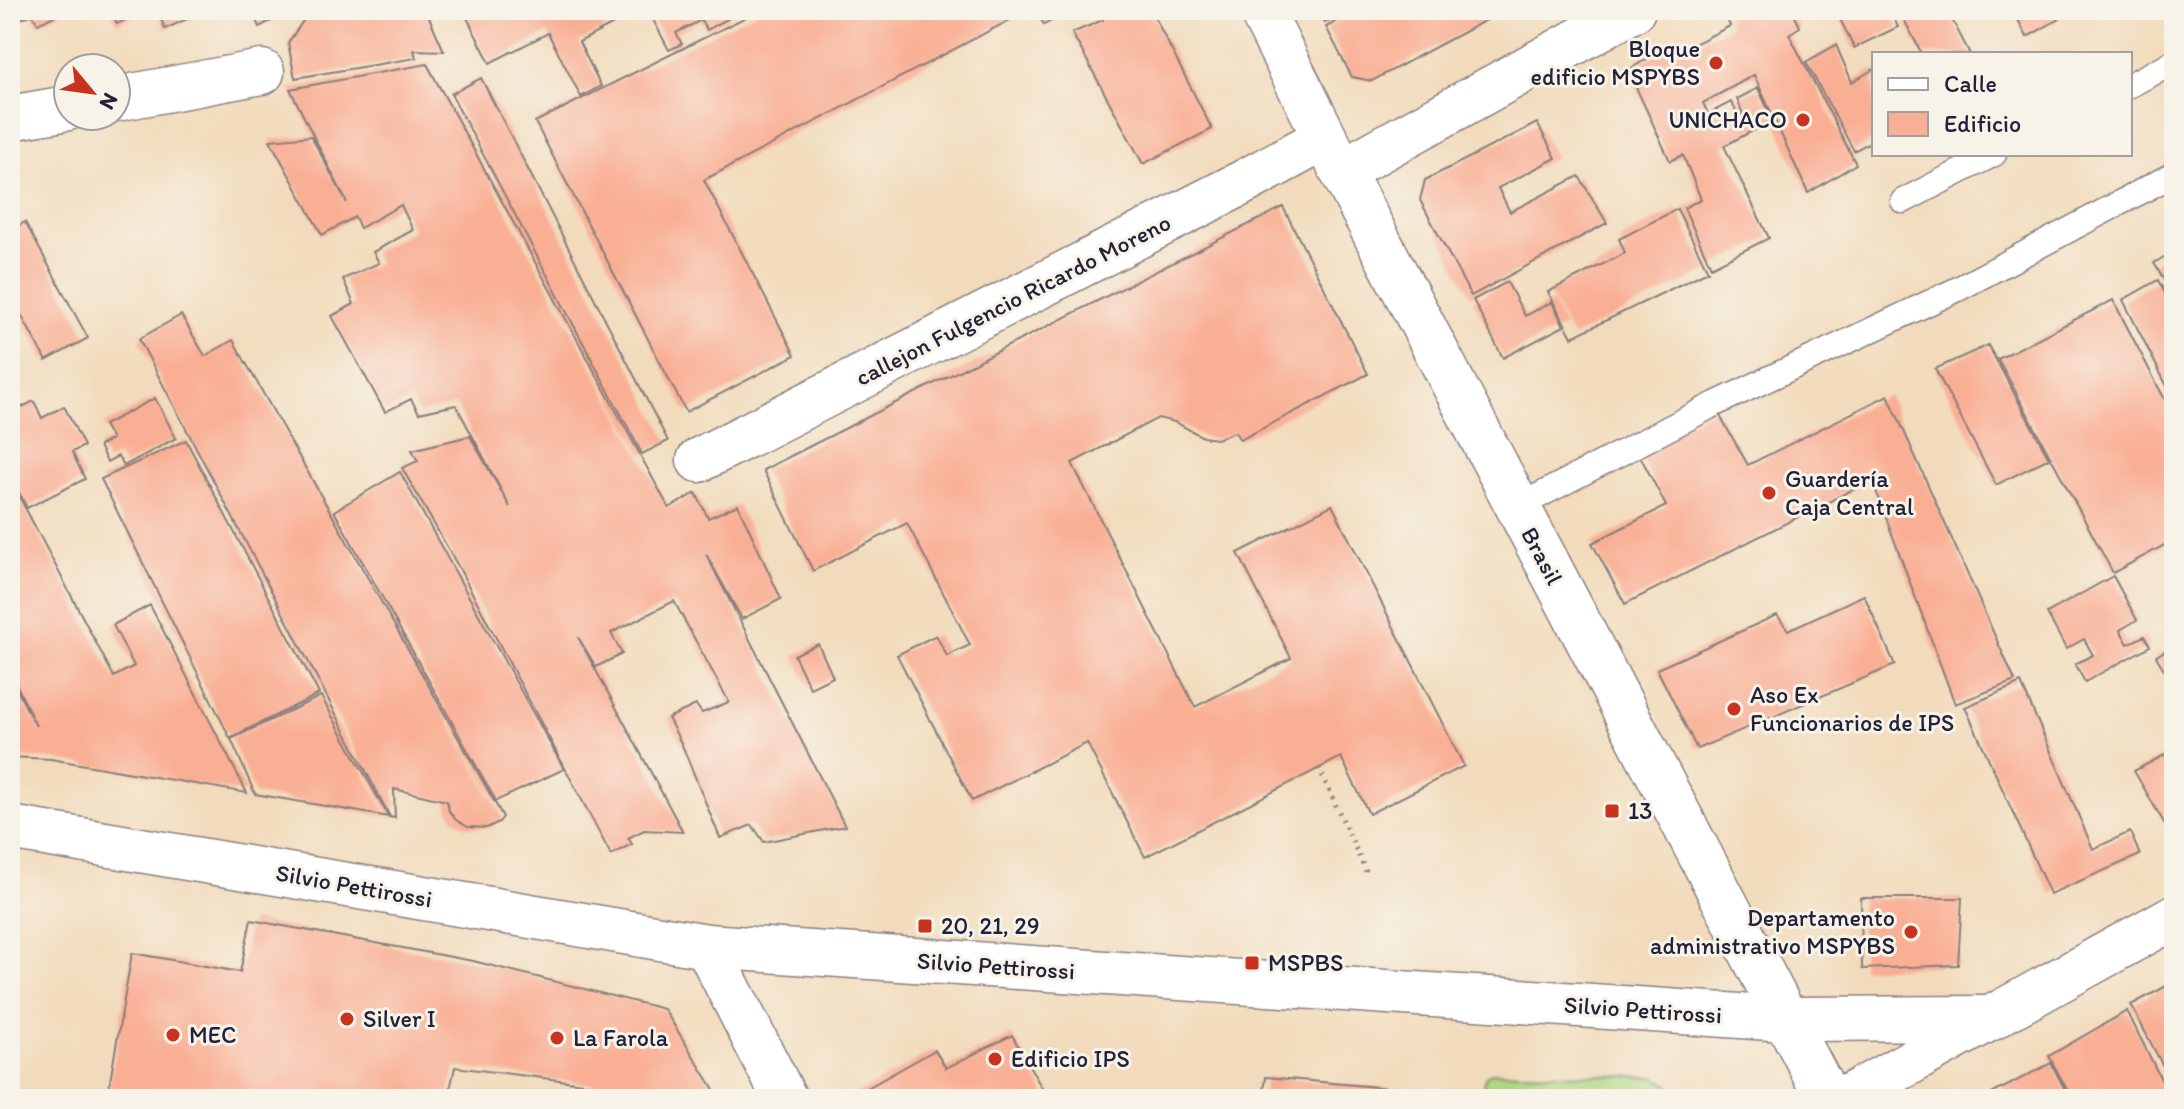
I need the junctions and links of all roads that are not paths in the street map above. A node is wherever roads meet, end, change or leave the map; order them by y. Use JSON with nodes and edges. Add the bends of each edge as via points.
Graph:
{"nodes":[{"id":1,"x":1261,"y":10,"type":"edge"},
{"id":2,"x":1633,"y":10,"type":"edge"},
{"id":3,"x":2174,"y":62,"type":"edge"},
{"id":4,"x":262,"y":72,"type":"dead end"},
{"id":5,"x":2132,"y":84,"type":"edge"},
{"id":6,"x":132,"y":96,"type":"edge"},
{"id":7,"x":52,"y":111,"type":"edge"},
{"id":8,"x":10,"y":118,"type":"edge"},
{"id":9,"x":1334,"y":155,"type":"junction"},
{"id":10,"x":1990,"y":156,"type":"edge"},
{"id":11,"x":2174,"y":174,"type":"edge"},
{"id":12,"x":1903,"y":201,"type":"dead end"},
{"id":13,"x":699,"y":460,"type":"dead end"},
{"id":14,"x":1517,"y":507,"type":"junction"},
{"id":15,"x":10,"y":828,"type":"edge"},
{"id":16,"x":2174,"y":917,"type":"edge"},
{"id":17,"x":707,"y":946,"type":"junction"},
{"id":18,"x":1992,"y":1018,"type":"junction"},
{"id":19,"x":1785,"y":1019,"type":"junction"},
{"id":20,"x":785,"y":1099,"type":"edge"},
{"id":21,"x":1828,"y":1099,"type":"edge"},
{"id":22,"x":1844,"y":1099,"type":"edge"}],
"edges":[{"from":1,"to":9,"type":"main road","name":"Brasil"},
{"from":2,"to":9,"type":"main road","name":"callejon Fulgencio Ricardo Moreno"},
{"from":3,"to":5,"type":"lane"},
{"from":4,"to":6,"type":"main road"},
{"from":7,"to":8,"type":"main road"},
{"from":9,"to":13,"type":"main road","name":"callejon Fulgencio Ricardo Moreno","via":[[1230,189]]},
{"from":9,"to":14,"type":"main road","name":"Brasil"},
{"from":10,"to":12,"type":"lane"},
{"from":11,"to":14,"type":"lane","via":[[1958,289],[1715,404]]},
{"from":14,"to":19,"type":"main road","name":"Brasil"},
{"from":15,"to":17,"type":"main road","name":"Silvio Pettirossi"},
{"from":16,"to":18,"type":"main road"},
{"from":17,"to":19,"type":"main road","name":"Silvio Pettirossi"},
{"from":17,"to":20,"type":"main road"},
{"from":18,"to":19,"type":"main road","name":"Silvio Pettirossi"},
{"from":18,"to":22,"type":"main road"},
{"from":19,"to":21,"type":"main road","name":"Brasil"}]}
